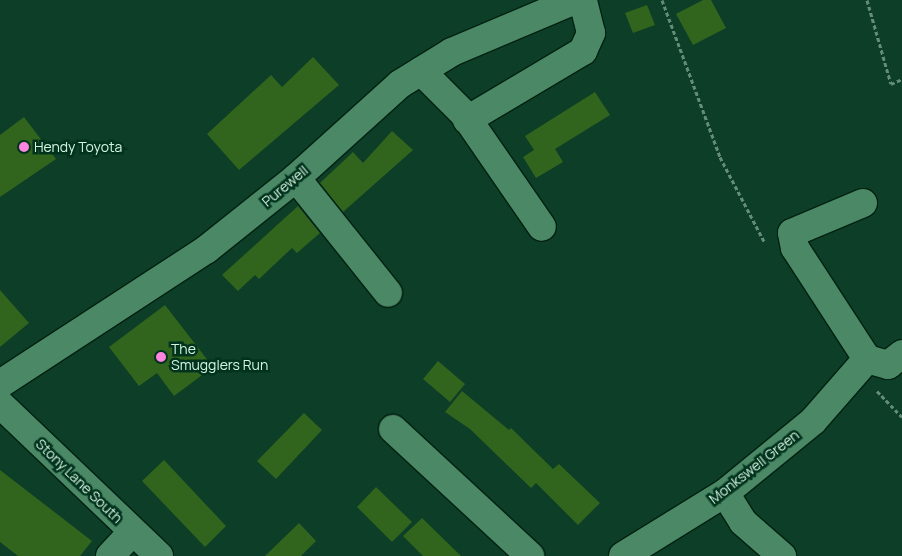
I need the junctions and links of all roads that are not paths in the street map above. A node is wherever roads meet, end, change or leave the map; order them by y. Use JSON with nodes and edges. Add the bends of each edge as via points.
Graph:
{"nodes":[{"id":1,"x":575,"y":0,"type":"edge"},
{"id":2,"x":583,"y":0,"type":"edge"},
{"id":3,"x":421,"y":71,"type":"junction"},
{"id":4,"x":467,"y":120,"type":"junction"},
{"id":5,"x":296,"y":178,"type":"junction"},
{"id":6,"x":863,"y":203,"type":"dead end"},
{"id":7,"x":542,"y":228,"type":"dead end"},
{"id":8,"x":388,"y":293,"type":"dead end"},
{"id":9,"x":902,"y":354,"type":"edge"},
{"id":10,"x":862,"y":365,"type":"junction"},
{"id":11,"x":0,"y":384,"type":"edge"},
{"id":12,"x":0,"y":404,"type":"edge"},
{"id":13,"x":393,"y":429,"type":"dead end"},
{"id":14,"x":725,"y":493,"type":"junction"},
{"id":15,"x":132,"y":532,"type":"junction"},
{"id":16,"x":110,"y":556,"type":"edge"},
{"id":17,"x":159,"y":556,"type":"edge"},
{"id":18,"x":530,"y":556,"type":"edge"},
{"id":19,"x":623,"y":556,"type":"edge"},
{"id":20,"x":782,"y":556,"type":"edge"}],
"edges":[{"from":1,"to":3,"type":"street","name":"Purewell","via":[[452,52]]},
{"from":2,"to":4,"type":"street","via":[[591,34],[583,51]]},
{"from":3,"to":4,"type":"street"},
{"from":3,"to":5,"type":"street","name":"Purewell","via":[[400,84]]},
{"from":4,"to":7,"type":"street"},
{"from":5,"to":8,"type":"street"},
{"from":5,"to":11,"type":"street","name":"Purewell","via":[[207,249]]},
{"from":6,"to":10,"type":"street","via":[[792,233],[795,248]]},
{"from":9,"to":10,"type":"street","via":[[888,365]]},
{"from":10,"to":14,"type":"street","name":"Monkswell Green","via":[[814,420]]},
{"from":12,"to":15,"type":"street","name":"Stony Lane South"},
{"from":13,"to":18,"type":"street"},
{"from":14,"to":19,"type":"street","name":"Monkswell Green"},
{"from":14,"to":20,"type":"street","via":[[743,522]]},
{"from":15,"to":16,"type":"street"},
{"from":15,"to":17,"type":"street","name":"Stony Lane South"}]}
